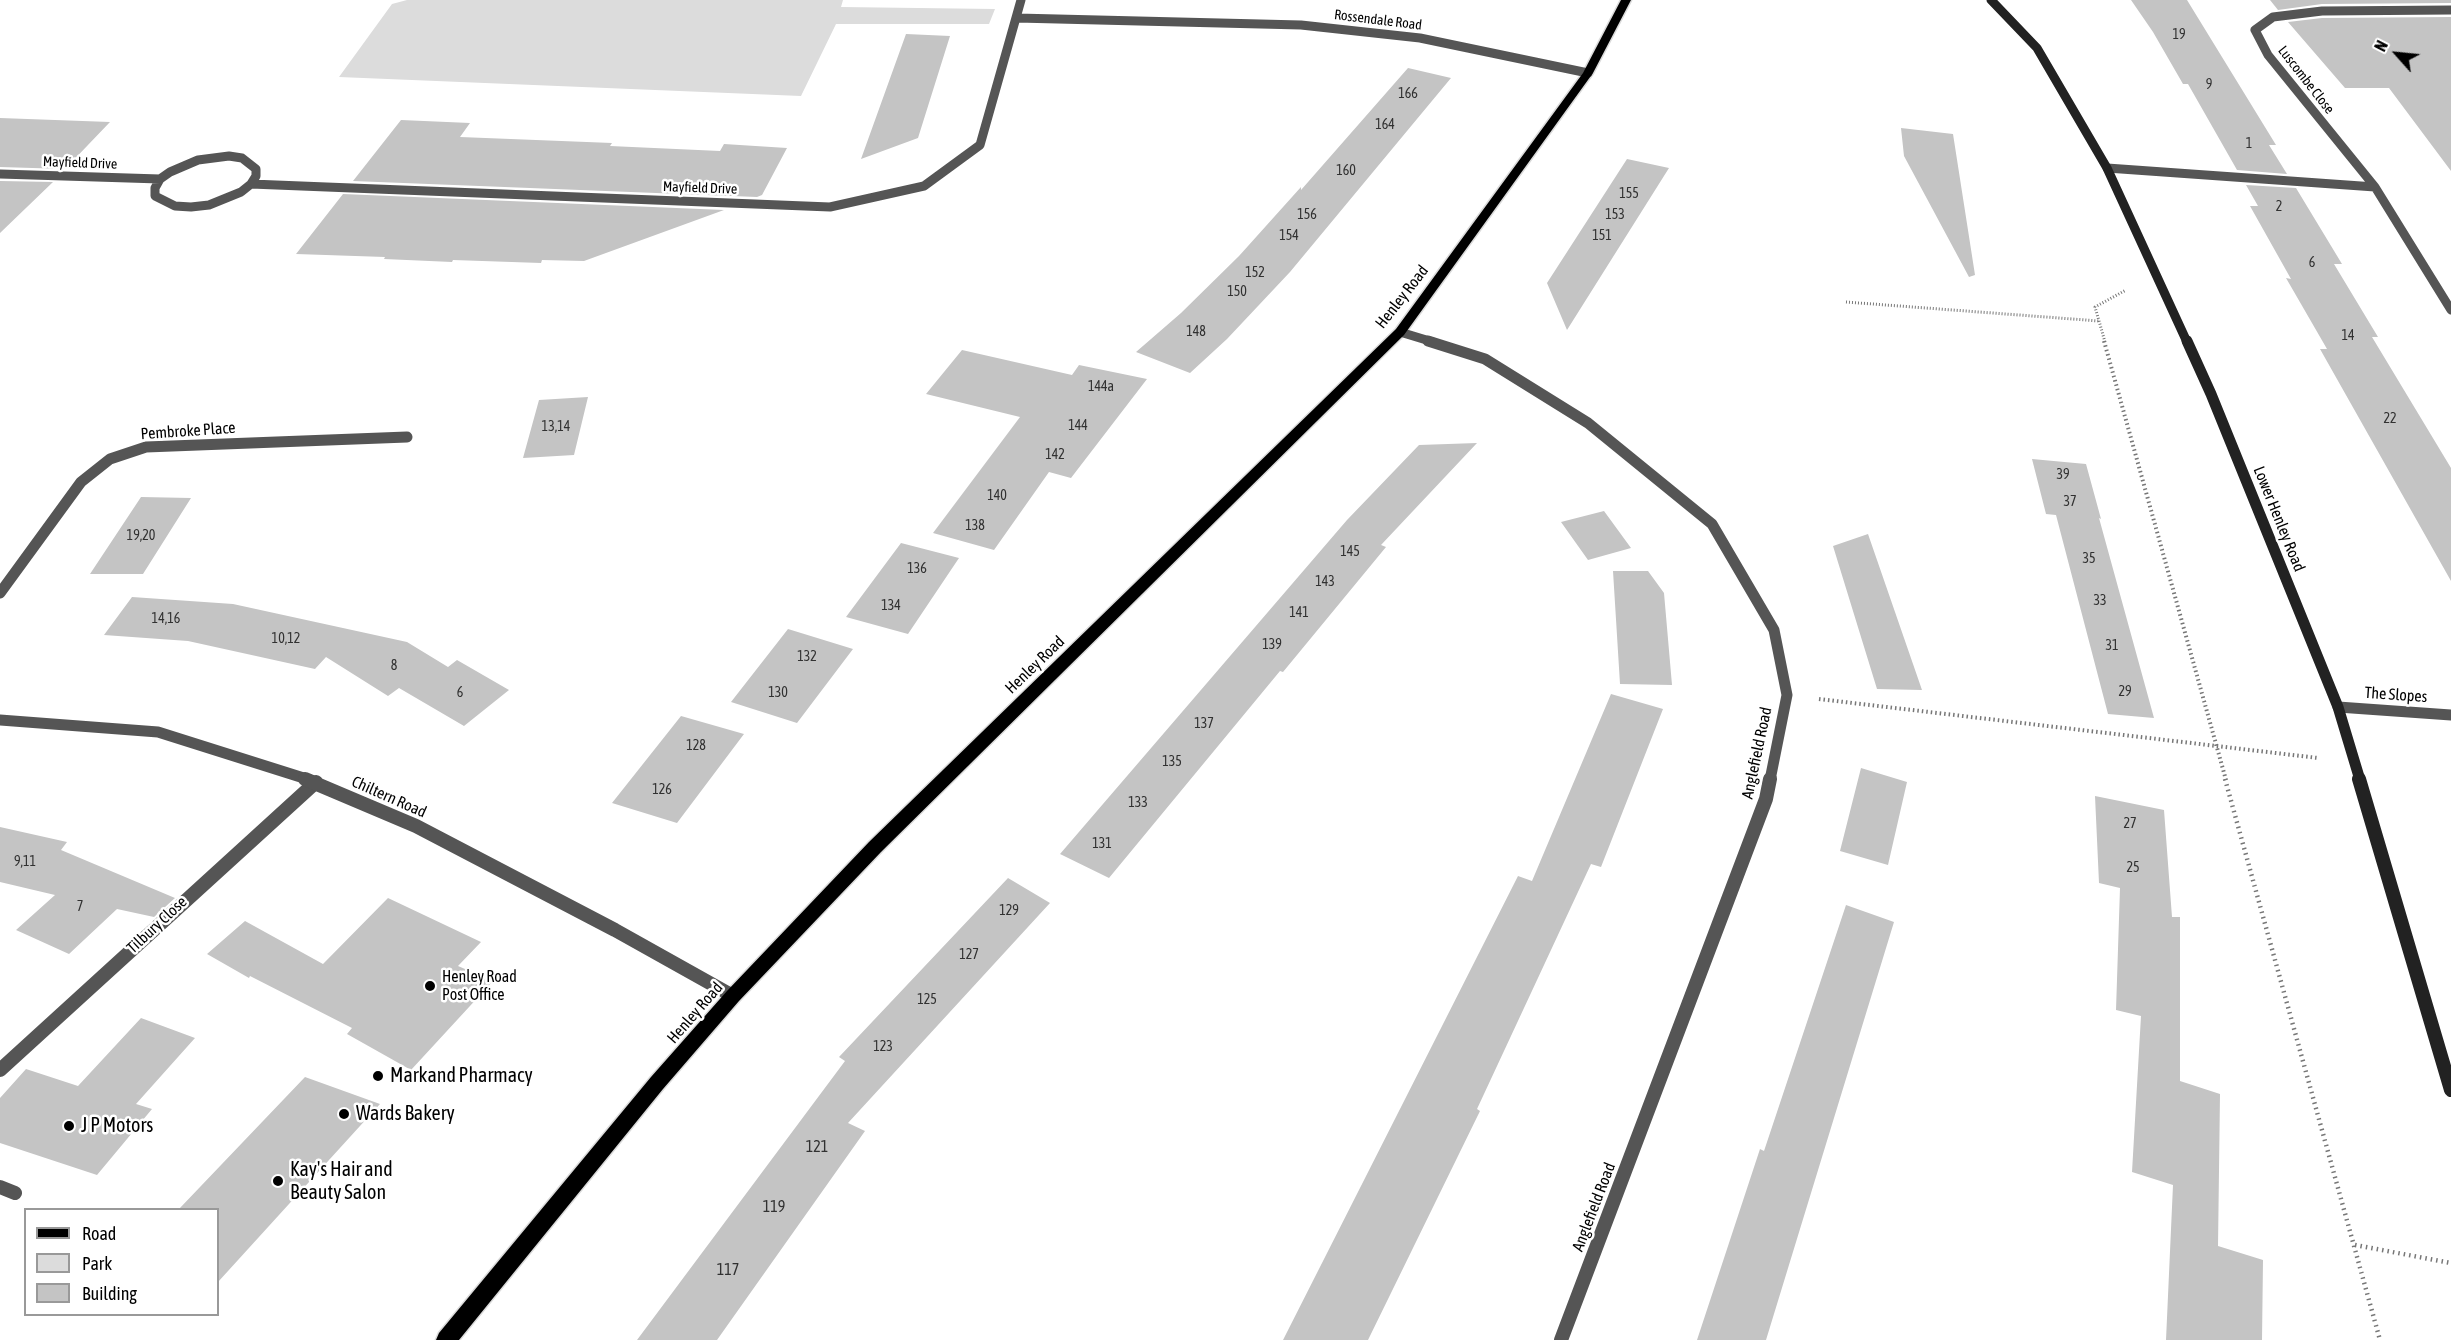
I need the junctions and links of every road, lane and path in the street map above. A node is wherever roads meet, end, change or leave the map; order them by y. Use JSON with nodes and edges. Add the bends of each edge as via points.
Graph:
{"nodes":[{"id":1,"x":1021,"y":0,"type":"edge"},
{"id":2,"x":1626,"y":0,"type":"edge"},
{"id":3,"x":1990,"y":0,"type":"edge"},
{"id":4,"x":2451,"y":10,"type":"edge"},
{"id":5,"x":1017,"y":18,"type":"junction"},
{"id":6,"x":1588,"y":73,"type":"junction"},
{"id":7,"x":2108,"y":168,"type":"junction"},
{"id":8,"x":0,"y":174,"type":"edge"},
{"id":9,"x":160,"y":179,"type":"junction"},
{"id":10,"x":251,"y":184,"type":"junction"},
{"id":11,"x":2375,"y":186,"type":"junction"},
{"id":12,"x":2156,"y":274,"type":"junction"},
{"id":13,"x":1846,"y":302,"type":"dead end"},
{"id":14,"x":2451,"y":310,"type":"edge"},
{"id":15,"x":2098,"y":321,"type":"junction"},
{"id":16,"x":1401,"y":332,"type":"junction"},
{"id":17,"x":407,"y":437,"type":"dead end"},
{"id":18,"x":0,"y":593,"type":"edge"},
{"id":19,"x":1787,"y":695,"type":"junction"},
{"id":20,"x":2338,"y":707,"type":"junction"},
{"id":21,"x":2451,"y":715,"type":"edge"},
{"id":22,"x":0,"y":720,"type":"edge"},
{"id":23,"x":2217,"y":746,"type":"junction"},
{"id":24,"x":2355,"y":762,"type":"junction"},
{"id":25,"x":316,"y":782,"type":"junction"},
{"id":26,"x":733,"y":996,"type":"junction"},
{"id":27,"x":0,"y":1070,"type":"edge"},
{"id":28,"x":2451,"y":1090,"type":"edge"},
{"id":29,"x":2355,"y":1245,"type":"junction"},
{"id":30,"x":2451,"y":1263,"type":"edge"},
{"id":31,"x":446,"y":1340,"type":"edge"},
{"id":32,"x":1561,"y":1340,"type":"edge"},
{"id":33,"x":2380,"y":1340,"type":"edge"}],
"edges":[{"from":1,"to":5,"type":"street","name":"Mayfield Drive"},
{"from":2,"to":6,"type":"main road","name":"Henley Road"},
{"from":3,"to":7,"type":"main road","name":"Lower Henley Road","via":[[2037,48]]},
{"from":4,"to":11,"type":"street","name":"Luscombe Close","via":[[2322,11],[2273,17],[2255,30],[2276,64]]},
{"from":5,"to":6,"type":"street","name":"Rossendale Road","via":[[1301,25],[1420,38]]},
{"from":5,"to":10,"type":"street","name":"Mayfield Drive","via":[[980,145],[924,186],[830,207]]},
{"from":6,"to":16,"type":"main road","name":"Henley Road"},
{"from":7,"to":11,"type":"street"},
{"from":7,"to":12,"type":"main road","name":"Lower Henley Road"},
{"from":8,"to":9,"type":"street","name":"Mayfield Drive"},
{"from":9,"to":10,"type":"street","via":[[198,160],[229,156],[242,158],[256,169]]},
{"from":9,"to":10,"type":"street","via":[[154,188],[155,196],[175,206],[226,200]]},
{"from":11,"to":14,"type":"street","name":"Luscombe Close"},
{"from":12,"to":15,"type":"path","via":[[2095,307]]},
{"from":12,"to":20,"type":"main road","name":"Lower Henley Road","via":[[2211,394]]},
{"from":13,"to":15,"type":"path"},
{"from":15,"to":23,"type":"path"},
{"from":16,"to":19,"type":"street","name":"Anglefield Road","via":[[1485,359],[1588,423],[1712,524],[1774,630]]},
{"from":16,"to":26,"type":"main road","name":"Henley Road","via":[[875,847]]},
{"from":17,"to":18,"type":"street","name":"Pembroke Place","via":[[146,447],[111,459],[81,482]]},
{"from":19,"to":23,"type":"path"},
{"from":19,"to":32,"type":"street","name":"Anglefield Road","via":[[1766,799]]},
{"from":20,"to":21,"type":"street","name":"The Slopes"},
{"from":20,"to":24,"type":"main road","name":"Lower Henley Road"},
{"from":22,"to":25,"type":"street","name":"Chiltern Road","via":[[158,732]]},
{"from":23,"to":24,"type":"path"},
{"from":23,"to":29,"type":"path"},
{"from":24,"to":28,"type":"main road","name":"Lower Henley Road"},
{"from":25,"to":26,"type":"street","name":"Chiltern Road","via":[[416,826]]},
{"from":25,"to":27,"type":"street","name":"Tilbury Close"},
{"from":26,"to":31,"type":"main road","name":"Henley Road"},
{"from":29,"to":30,"type":"path"},
{"from":29,"to":33,"type":"path"}]}
